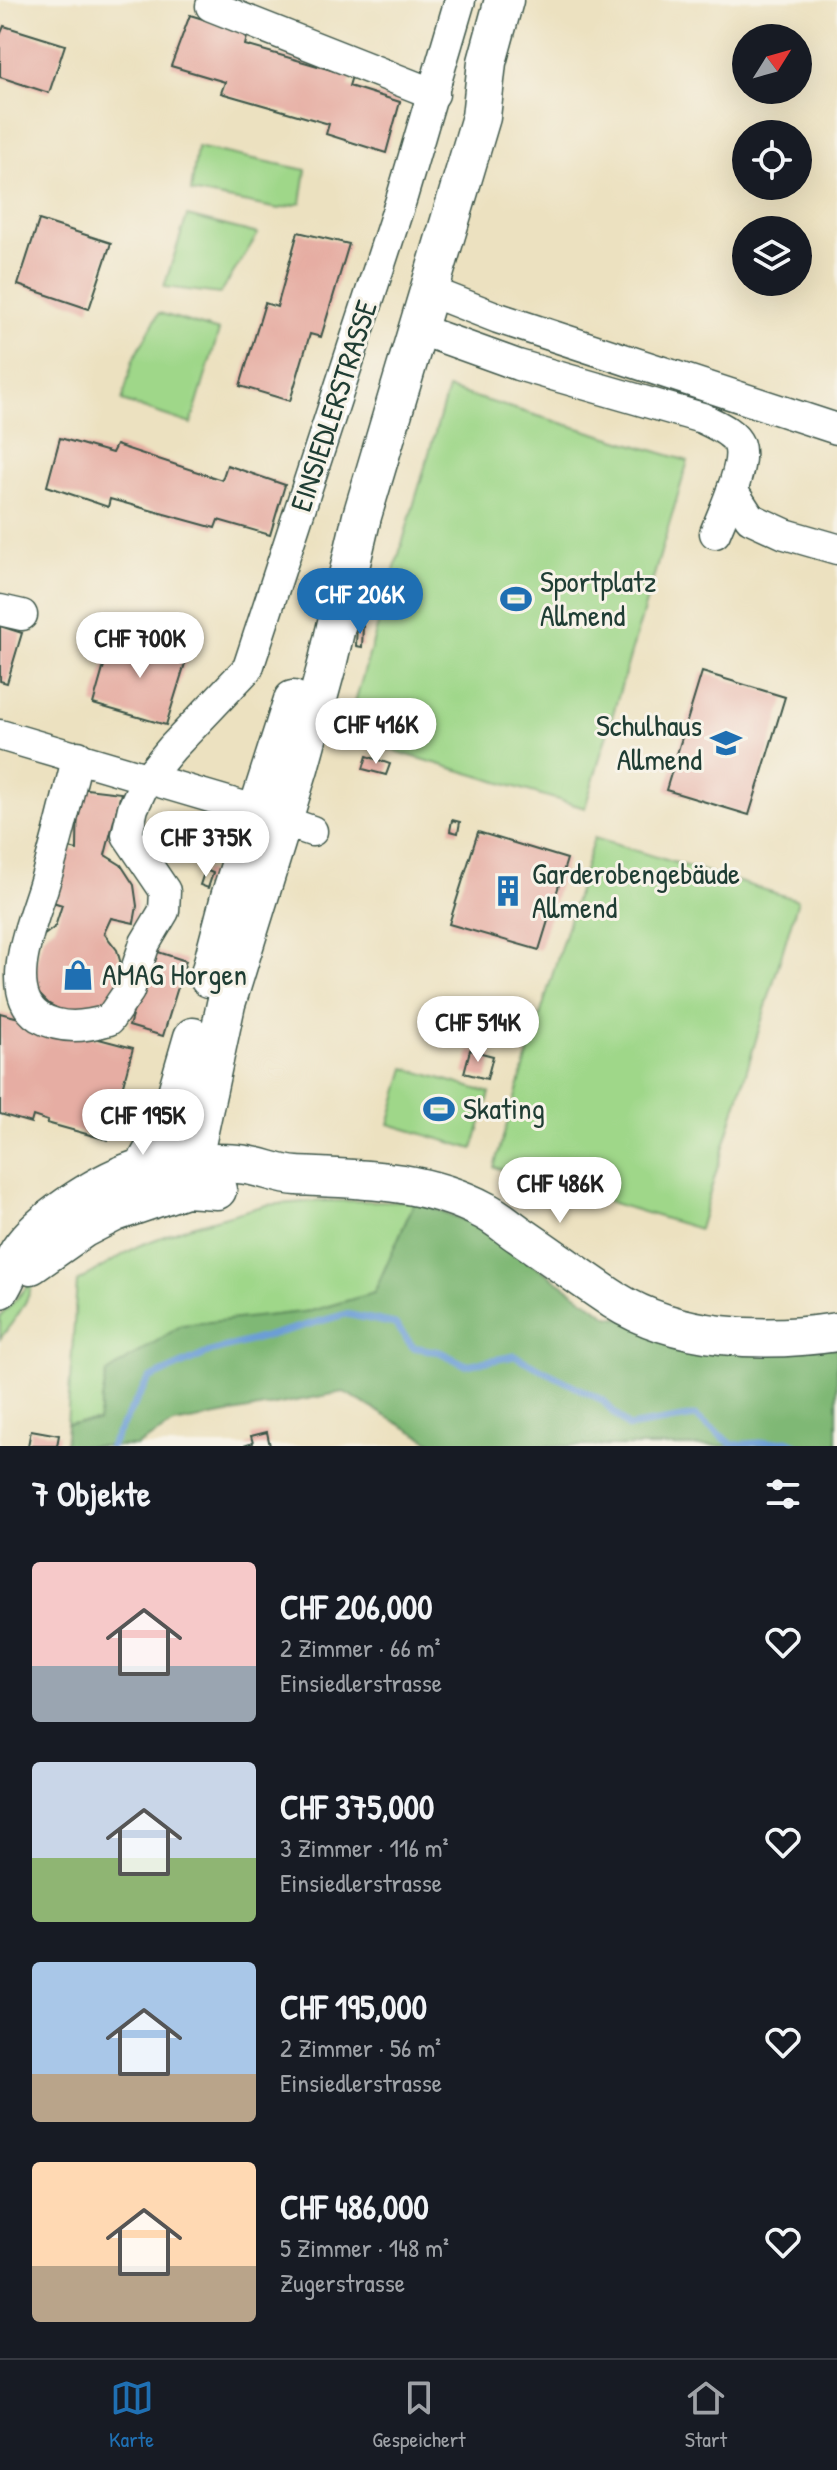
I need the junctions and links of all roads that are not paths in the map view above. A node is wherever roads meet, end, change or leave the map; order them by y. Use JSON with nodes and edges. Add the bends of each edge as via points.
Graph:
{"nodes":[{"id":1,"x":460,"y":0,"type":"edge"},
{"id":2,"x":504,"y":0,"type":"edge"},
{"id":3,"x":527,"y":0,"type":"edge"},
{"id":4,"x":211,"y":6,"type":"dead end"},
{"id":5,"x":434,"y":94,"type":"junction"},
{"id":6,"x":481,"y":117,"type":"junction"},
{"id":7,"x":429,"y":291,"type":"junction"},
{"id":8,"x":418,"y":329,"type":"junction"},
{"id":9,"x":837,"y":429,"type":"edge"},
{"id":10,"x":732,"y":490,"type":"junction"},
{"id":11,"x":715,"y":533,"type":"dead end"},
{"id":12,"x":837,"y":549,"type":"edge"},
{"id":13,"x":0,"y":735,"type":"edge"},
{"id":14,"x":78,"y":756,"type":"junction"},
{"id":15,"x":147,"y":778,"type":"junction"},
{"id":16,"x":284,"y":821,"type":"junction"},
{"id":17,"x":167,"y":1127,"type":"junction"},
{"id":18,"x":143,"y":1168,"type":"junction"},
{"id":19,"x":184,"y":1177,"type":"junction"},
{"id":20,"x":2,"y":1285,"type":"edge"},
{"id":21,"x":837,"y":1332,"type":"edge"}],
"edges":[{"from":1,"to":5,"type":"street","name":"EINSIEDLERSTRASSE"},
{"from":2,"to":6,"type":"main road","name":"EINSIEDLERSTRASSE","via":[[487,62]]},
{"from":3,"to":6,"type":"main road","name":"EINSIEDLERSTRASSE","via":[[506,70]]},
{"from":4,"to":5,"type":"street"},
{"from":5,"to":15,"type":"street","name":"EINSIEDLERSTRASSE","via":[[248,668]]},
{"from":6,"to":7,"type":"main road","name":"EINSIEDLERSTRASSE"},
{"from":7,"to":8,"type":"main road","name":"EINSIEDLERSTRASSE"},
{"from":7,"to":9,"type":"street"},
{"from":8,"to":10,"type":"street","via":[[518,365],[702,418],[729,432],[740,446]]},
{"from":8,"to":16,"type":"main road","name":"EINSIEDLERSTRASSE","via":[[362,516]]},
{"from":10,"to":11,"type":"street"},
{"from":10,"to":12,"type":"street","via":[[750,518]]},
{"from":13,"to":14,"type":"street"},
{"from":14,"to":15,"type":"street"},
{"from":14,"to":15,"type":"street","name":"EINSIEDLERSTRASSE","via":[[21,954],[18,990],[32,1012],[53,1025],[85,1027],[109,1020],[129,991],[145,943],[164,911],[165,891],[127,835]]},
{"from":15,"to":16,"type":"street"},
{"from":16,"to":17,"type":"main road","name":"EINSIEDLERSTRASSE","via":[[230,897]]},
{"from":16,"to":19,"type":"main road","name":"EINSIEDLERSTRASSE","via":[[226,1004]]},
{"from":17,"to":18,"type":"main road","name":"EINSIEDLERSTRASSE"},
{"from":17,"to":19,"type":"main road"},
{"from":18,"to":19,"type":"main road"},
{"from":18,"to":20,"type":"main road","via":[[64,1207],[23,1245]]},
{"from":19,"to":20,"type":"main road","via":[[84,1228]]},
{"from":19,"to":21,"type":"main road","via":[[245,1188],[284,1175],[399,1181],[485,1211],[638,1314],[675,1326],[744,1336]]}]}
